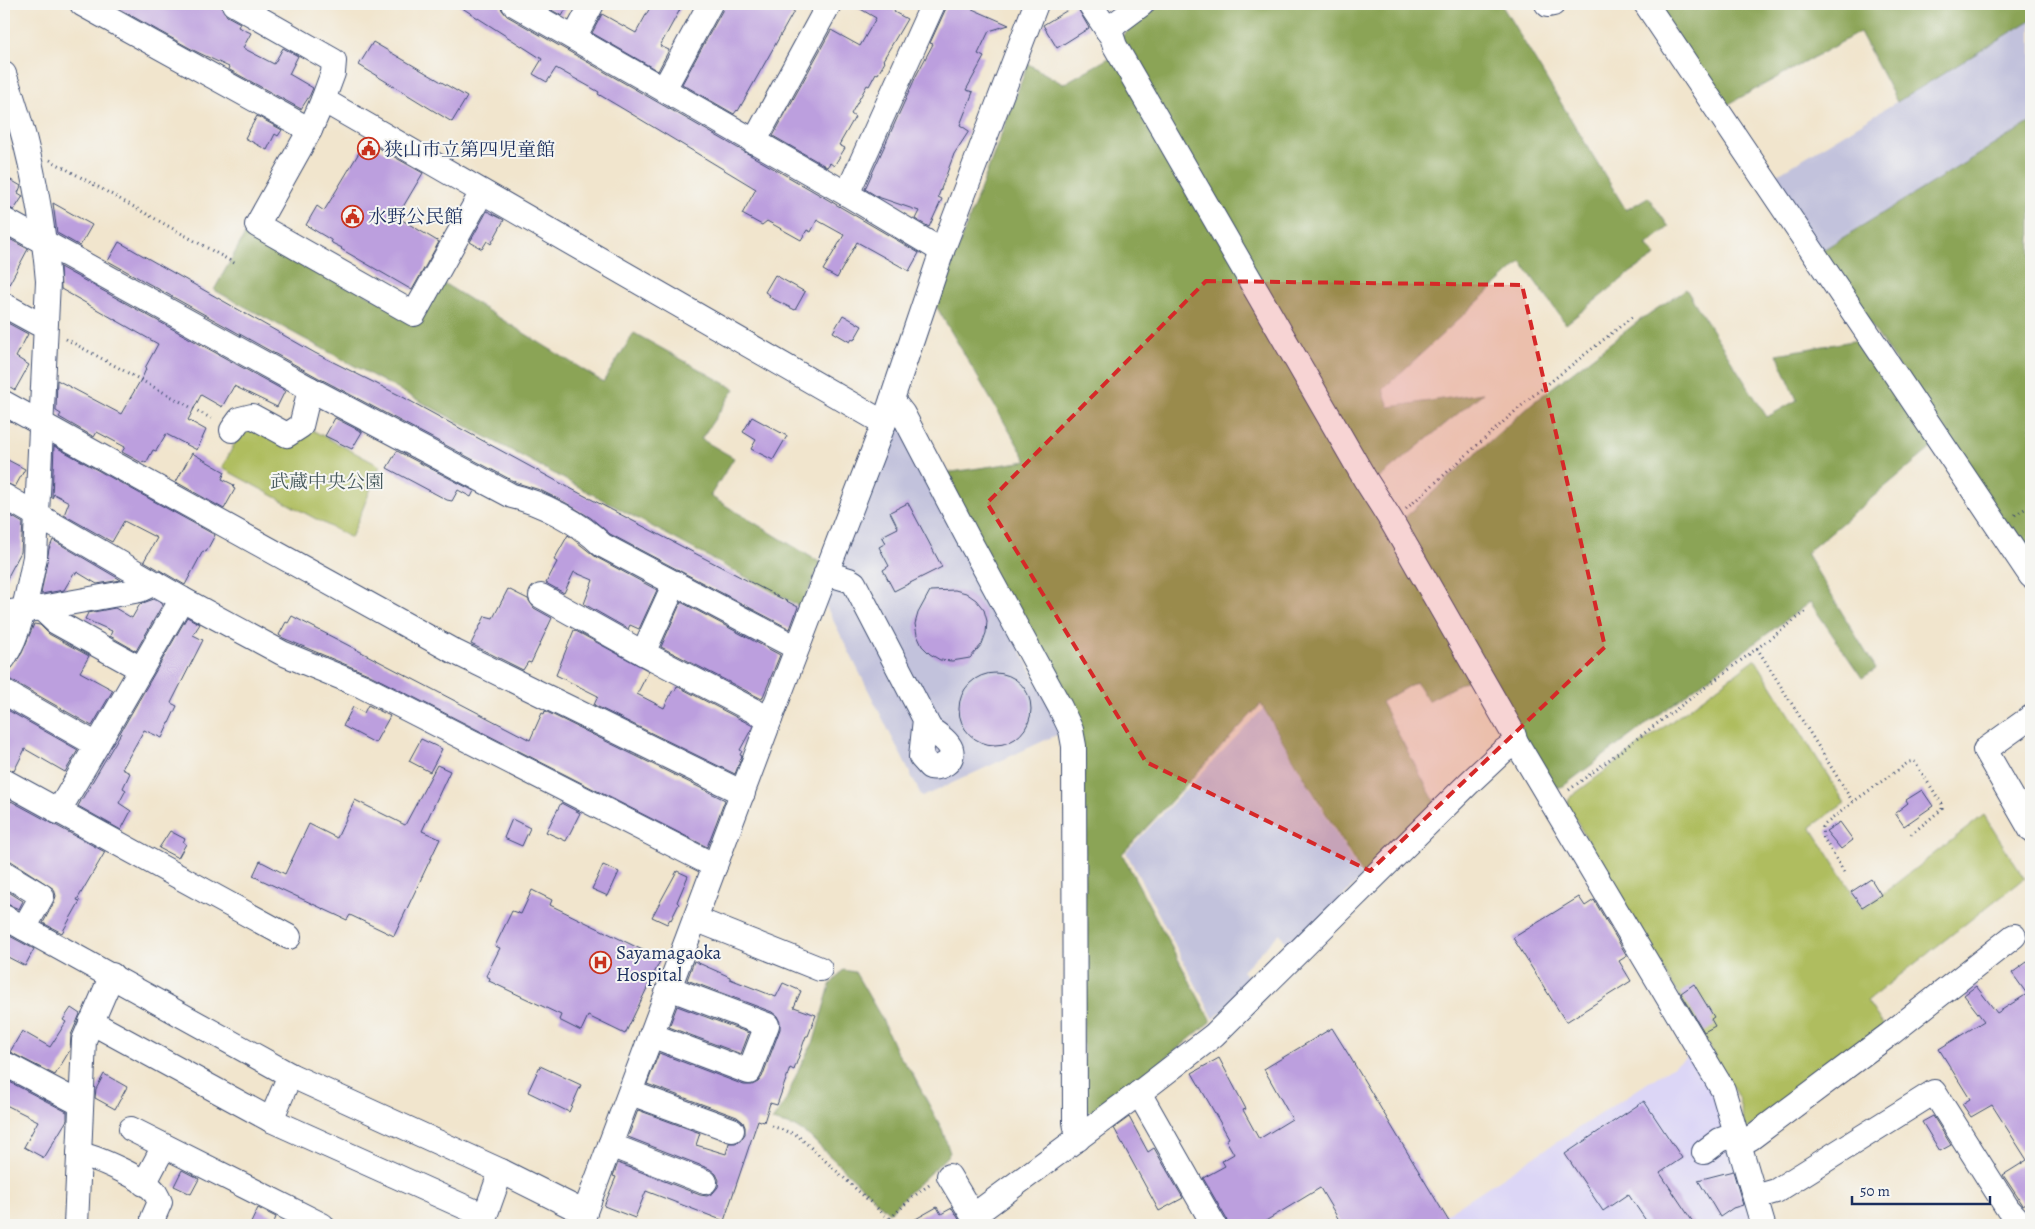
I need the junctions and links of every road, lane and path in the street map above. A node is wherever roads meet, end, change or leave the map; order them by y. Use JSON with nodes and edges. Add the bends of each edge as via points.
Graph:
{"nodes":[{"id":1,"x":82,"y":4,"type":"edge"},
{"id":2,"x":234,"y":4,"type":"edge"},
{"id":3,"x":514,"y":4,"type":"edge"},
{"id":4,"x":592,"y":4,"type":"edge"},
{"id":5,"x":710,"y":4,"type":"edge"},
{"id":6,"x":829,"y":4,"type":"edge"},
{"id":7,"x":933,"y":4,"type":"edge"},
{"id":8,"x":1036,"y":4,"type":"edge"},
{"id":9,"x":1090,"y":4,"type":"edge"},
{"id":10,"x":1142,"y":4,"type":"edge"},
{"id":11,"x":1547,"y":4,"type":"edge"},
{"id":12,"x":1553,"y":4,"type":"edge"},
{"id":13,"x":1646,"y":4,"type":"edge"},
{"id":14,"x":1107,"y":30,"type":"junction"},
{"id":15,"x":574,"y":38,"type":"junction"},
{"id":16,"x":4,"y":74,"type":"edge"},
{"id":17,"x":664,"y":89,"type":"junction"},
{"id":18,"x":323,"y":100,"type":"junction"},
{"id":19,"x":4,"y":101,"type":"edge"},
{"id":20,"x":310,"y":130,"type":"junction"},
{"id":21,"x":754,"y":142,"type":"junction"},
{"id":22,"x":26,"y":146,"type":"junction"},
{"id":23,"x":482,"y":192,"type":"junction"},
{"id":24,"x":847,"y":194,"type":"junction"},
{"id":25,"x":4,"y":220,"type":"edge"},
{"id":26,"x":39,"y":239,"type":"junction"},
{"id":27,"x":942,"y":251,"type":"junction"},
{"id":28,"x":236,"y":264,"type":"dead end"},
{"id":29,"x":4,"y":305,"type":"edge"},
{"id":30,"x":1632,"y":317,"type":"dead end"},
{"id":31,"x":42,"y":326,"type":"junction"},
{"id":32,"x":310,"y":389,"type":"junction"},
{"id":33,"x":892,"y":400,"type":"junction"},
{"id":34,"x":4,"y":403,"type":"edge"},
{"id":35,"x":36,"y":421,"type":"junction"},
{"id":36,"x":884,"y":423,"type":"junction"},
{"id":37,"x":232,"y":430,"type":"joint"},
{"id":38,"x":4,"y":496,"type":"edge"},
{"id":39,"x":33,"y":513,"type":"junction"},
{"id":40,"x":1391,"y":520,"type":"junction"},
{"id":41,"x":826,"y":573,"type":"junction"},
{"id":42,"x":2031,"y":576,"type":"edge"},
{"id":43,"x":155,"y":582,"type":"junction"},
{"id":44,"x":675,"y":583,"type":"junction"},
{"id":45,"x":541,"y":596,"type":"dead end"},
{"id":46,"x":182,"y":599,"type":"junction"},
{"id":47,"x":15,"y":607,"type":"edge"},
{"id":48,"x":1808,"y":610,"type":"dead end"},
{"id":49,"x":4,"y":636,"type":"edge"},
{"id":50,"x":797,"y":648,"type":"junction"},
{"id":51,"x":1757,"y":648,"type":"junction"},
{"id":52,"x":643,"y":653,"type":"junction"},
{"id":53,"x":4,"y":658,"type":"edge"},
{"id":54,"x":141,"y":669,"type":"junction"},
{"id":55,"x":4,"y":692,"type":"edge"},
{"id":56,"x":2031,"y":718,"type":"edge"},
{"id":57,"x":770,"y":719,"type":"junction"},
{"id":58,"x":925,"y":719,"type":"dead end"},
{"id":59,"x":1516,"y":742,"type":"junction"},
{"id":60,"x":97,"y":745,"type":"junction"},
{"id":61,"x":4,"y":781,"type":"edge"},
{"id":62,"x":743,"y":793,"type":"junction"},
{"id":63,"x":1552,"y":801,"type":"junction"},
{"id":64,"x":1853,"y":802,"type":"junction"},
{"id":65,"x":58,"y":812,"type":"junction"},
{"id":66,"x":2028,"y":817,"type":"edge"},
{"id":67,"x":1909,"y":836,"type":"dead end"},
{"id":68,"x":715,"y":866,"type":"junction"},
{"id":69,"x":1844,"y":872,"type":"dead end"},
{"id":70,"x":4,"y":874,"type":"edge"},
{"id":71,"x":696,"y":919,"type":"junction"},
{"id":72,"x":14,"y":923,"type":"edge"},
{"id":73,"x":2014,"y":936,"type":"dead end"},
{"id":74,"x":289,"y":937,"type":"dead end"},
{"id":75,"x":820,"y":969,"type":"dead end"},
{"id":76,"x":112,"y":975,"type":"junction"},
{"id":77,"x":669,"y":988,"type":"junction"},
{"id":78,"x":91,"y":1022,"type":"junction"},
{"id":79,"x":651,"y":1035,"type":"junction"},
{"id":80,"x":7,"y":1064,"type":"dead end"},
{"id":81,"x":290,"y":1075,"type":"junction"},
{"id":82,"x":631,"y":1093,"type":"junction"},
{"id":83,"x":1139,"y":1094,"type":"junction"},
{"id":84,"x":81,"y":1104,"type":"junction"},
{"id":85,"x":271,"y":1120,"type":"junction"},
{"id":86,"x":772,"y":1126,"type":"dead end"},
{"id":87,"x":130,"y":1129,"type":"dead end"},
{"id":88,"x":732,"y":1130,"type":"dead end"},
{"id":89,"x":1078,"y":1139,"type":"junction"},
{"id":90,"x":1738,"y":1139,"type":"junction"},
{"id":91,"x":610,"y":1145,"type":"junction"},
{"id":92,"x":164,"y":1146,"type":"junction"},
{"id":93,"x":1704,"y":1152,"type":"dead end"},
{"id":94,"x":79,"y":1154,"type":"junction"},
{"id":95,"x":501,"y":1171,"type":"junction"},
{"id":96,"x":948,"y":1176,"type":"joint"},
{"id":97,"x":705,"y":1182,"type":"dead end"},
{"id":98,"x":144,"y":1184,"type":"junction"},
{"id":99,"x":1755,"y":1197,"type":"junction"},
{"id":100,"x":583,"y":1219,"type":"edge"},
{"id":101,"x":889,"y":1219,"type":"junction"},
{"id":102,"x":975,"y":1220,"type":"edge"},
{"id":103,"x":76,"y":1225,"type":"edge"},
{"id":104,"x":155,"y":1225,"type":"edge"},
{"id":105,"x":322,"y":1225,"type":"edge"},
{"id":106,"x":883,"y":1225,"type":"edge"},
{"id":107,"x":1214,"y":1225,"type":"edge"},
{"id":108,"x":1763,"y":1225,"type":"edge"},
{"id":109,"x":2023,"y":1225,"type":"edge"}],
"edges":[{"from":1,"to":20,"type":"street"},
{"from":2,"to":18,"type":"street","via":[[334,61]]},
{"from":3,"to":15,"type":"street"},
{"from":4,"to":15,"type":"street"},
{"from":5,"to":17,"type":"street"},
{"from":6,"to":21,"type":"street"},
{"from":7,"to":24,"type":"street"},
{"from":8,"to":27,"type":"street"},
{"from":9,"to":14,"type":"street"},
{"from":10,"to":14,"type":"street"},
{"from":11,"to":12,"type":"street"},
{"from":13,"to":42,"type":"street"},
{"from":14,"to":40,"type":"street"},
{"from":15,"to":17,"type":"street"},
{"from":16,"to":22,"type":"street"},
{"from":17,"to":21,"type":"street"},
{"from":18,"to":20,"type":"street"},
{"from":18,"to":23,"type":"street"},
{"from":19,"to":26,"type":"street"},
{"from":20,"to":23,"type":"street","via":[[257,225],[414,314]]},
{"from":21,"to":24,"type":"street"},
{"from":22,"to":26,"type":"street"},
{"from":22,"to":28,"type":"path"},
{"from":23,"to":36,"type":"street"},
{"from":24,"to":27,"type":"street"},
{"from":25,"to":26,"type":"street"},
{"from":26,"to":31,"type":"street","via":[[48,281]]},
{"from":26,"to":32,"type":"street"},
{"from":27,"to":33,"type":"street"},
{"from":29,"to":31,"type":"street"},
{"from":30,"to":40,"type":"path","via":[[1529,399]]},
{"from":31,"to":35,"type":"street"},
{"from":31,"to":37,"type":"path"},
{"from":32,"to":37,"type":"street","via":[[301,426],[287,435],[252,416],[240,419]]},
{"from":32,"to":44,"type":"street","via":[[512,496],[529,500],[564,518],[590,532],[602,545]]},
{"from":33,"to":36,"type":"street"},
{"from":33,"to":89,"type":"street","via":[[903,414],[1070,730],[1074,746],[1075,1122]]},
{"from":34,"to":35,"type":"street"},
{"from":35,"to":39,"type":"street"},
{"from":35,"to":62,"type":"street","via":[[455,652]]},
{"from":36,"to":41,"type":"street"},
{"from":38,"to":39,"type":"street"},
{"from":39,"to":43,"type":"street"},
{"from":39,"to":47,"type":"street"},
{"from":40,"to":59,"type":"street"},
{"from":41,"to":50,"type":"street"},
{"from":41,"to":58,"type":"street","via":[[854,584]]},
{"from":43,"to":46,"type":"street"},
{"from":43,"to":47,"type":"street","via":[[140,590]]},
{"from":44,"to":50,"type":"street"},
{"from":44,"to":52,"type":"street"},
{"from":45,"to":52,"type":"street"},
{"from":46,"to":54,"type":"street"},
{"from":46,"to":68,"type":"street","via":[[282,653],[362,686]]},
{"from":47,"to":49,"type":"street"},
{"from":47,"to":53,"type":"street","via":[[10,649]]},
{"from":47,"to":54,"type":"street","via":[[56,622]]},
{"from":48,"to":51,"type":"path"},
{"from":50,"to":57,"type":"street"},
{"from":51,"to":63,"type":"path"},
{"from":51,"to":64,"type":"path"},
{"from":52,"to":57,"type":"street"},
{"from":54,"to":60,"type":"street"},
{"from":55,"to":60,"type":"street"},
{"from":56,"to":66,"type":"street","via":[[1985,750]]},
{"from":57,"to":62,"type":"street"},
{"from":59,"to":63,"type":"street"},
{"from":59,"to":83,"type":"street","via":[[1469,783],[1214,1035]]},
{"from":60,"to":65,"type":"street"},
{"from":61,"to":65,"type":"street"},
{"from":62,"to":68,"type":"street"},
{"from":63,"to":90,"type":"street","via":[[1723,1090]]},
{"from":64,"to":67,"type":"path","via":[[1914,761],[1942,804],[1942,809]]},
{"from":64,"to":69,"type":"path","via":[[1822,827],[1823,837]]},
{"from":65,"to":74,"type":"street"},
{"from":68,"to":71,"type":"street"},
{"from":70,"to":72,"type":"street","via":[[42,896]]},
{"from":71,"to":75,"type":"street"},
{"from":71,"to":77,"type":"street"},
{"from":72,"to":76,"type":"street"},
{"from":73,"to":90,"type":"street","via":[[1752,1138]]},
{"from":76,"to":78,"type":"street"},
{"from":76,"to":81,"type":"street"},
{"from":77,"to":79,"type":"street"},
{"from":77,"to":79,"type":"street","via":[[767,1025],[749,1072]]},
{"from":78,"to":84,"type":"street","via":[[84,1040]]},
{"from":78,"to":85,"type":"street"},
{"from":79,"to":82,"type":"street"},
{"from":80,"to":84,"type":"street"},
{"from":81,"to":85,"type":"street"},
{"from":81,"to":95,"type":"street"},
{"from":82,"to":88,"type":"street"},
{"from":82,"to":91,"type":"street"},
{"from":83,"to":89,"type":"street"},
{"from":83,"to":107,"type":"street"},
{"from":84,"to":94,"type":"street"},
{"from":85,"to":95,"type":"street","via":[[485,1216]]},
{"from":86,"to":101,"type":"path","via":[[797,1135]]},
{"from":87,"to":92,"type":"street"},
{"from":89,"to":102,"type":"street"},
{"from":90,"to":93,"type":"street","via":[[1720,1140]]},
{"from":90,"to":99,"type":"street"},
{"from":91,"to":97,"type":"street"},
{"from":91,"to":100,"type":"street"},
{"from":92,"to":98,"type":"street"},
{"from":92,"to":105,"type":"street"},
{"from":94,"to":98,"type":"street","via":[[93,1156]]},
{"from":94,"to":103,"type":"street"},
{"from":95,"to":100,"type":"street"},
{"from":96,"to":101,"type":"path","via":[[944,1174],[929,1184]]},
{"from":96,"to":102,"type":"street"},
{"from":98,"to":104,"type":"street","via":[[160,1202],[153,1218]]},
{"from":99,"to":108,"type":"street"},
{"from":99,"to":109,"type":"street","via":[[1776,1191],[1934,1092],[2008,1209]]},
{"from":101,"to":106,"type":"path"}]}
